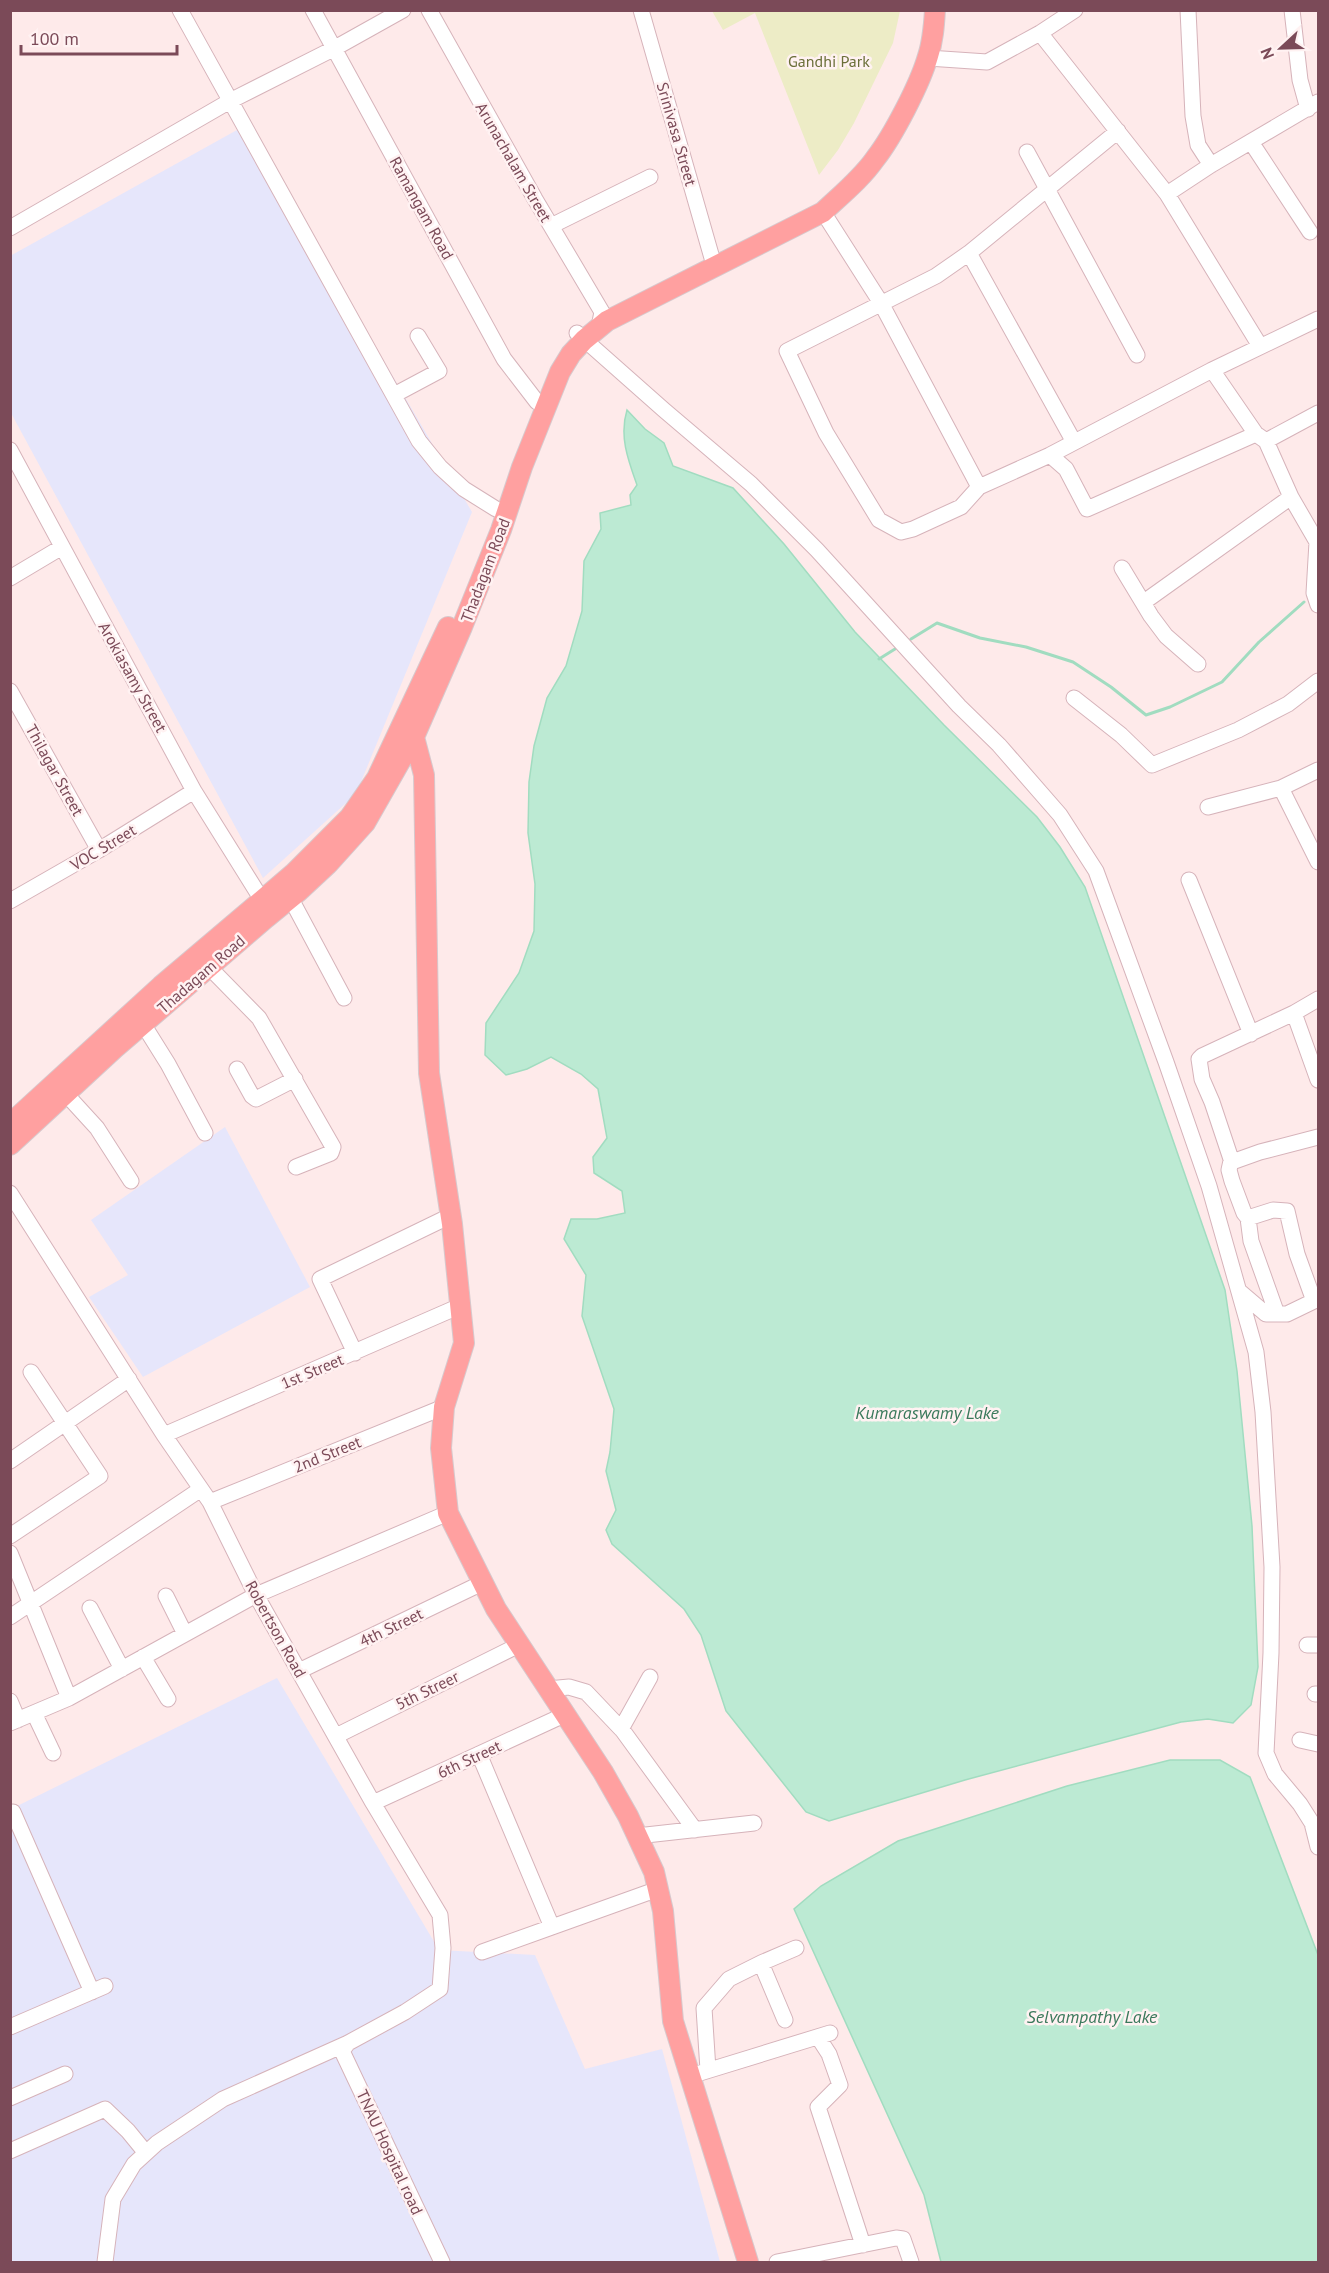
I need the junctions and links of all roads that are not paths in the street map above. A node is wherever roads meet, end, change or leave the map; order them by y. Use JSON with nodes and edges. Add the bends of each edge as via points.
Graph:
{"nodes":[{"id":1,"x":180,"y":10,"type":"edge"},
{"id":2,"x":313,"y":10,"type":"edge"},
{"id":3,"x":403,"y":10,"type":"edge"},
{"id":4,"x":429,"y":10,"type":"edge"},
{"id":5,"x":641,"y":10,"type":"edge"},
{"id":6,"x":926,"y":10,"type":"edge"},
{"id":7,"x":935,"y":10,"type":"edge"},
{"id":8,"x":1075,"y":10,"type":"edge"},
{"id":9,"x":1188,"y":10,"type":"edge"},
{"id":10,"x":1292,"y":10,"type":"edge"},
{"id":11,"x":1040,"y":33,"type":"junction"},
{"id":12,"x":335,"y":48,"type":"junction"},
{"id":13,"x":928,"y":58,"type":"junction"},
{"id":14,"x":230,"y":101,"type":"junction"},
{"id":15,"x":1313,"y":106,"type":"edge"},
{"id":16,"x":1118,"y":131,"type":"junction"},
{"id":17,"x":1251,"y":142,"type":"junction"},
{"id":18,"x":1027,"y":152,"type":"dead end"},
{"id":19,"x":1211,"y":165,"type":"junction"},
{"id":20,"x":651,"y":177,"type":"dead end"},
{"id":21,"x":1047,"y":191,"type":"junction"},
{"id":22,"x":1167,"y":194,"type":"junction"},
{"id":23,"x":824,"y":212,"type":"junction"},
{"id":24,"x":551,"y":226,"type":"junction"},
{"id":25,"x":10,"y":228,"type":"edge"},
{"id":26,"x":1310,"y":232,"type":"dead end"},
{"id":27,"x":969,"y":253,"type":"junction"},
{"id":28,"x":712,"y":258,"type":"junction"},
{"id":29,"x":881,"y":303,"type":"junction"},
{"id":30,"x":1318,"y":318,"type":"edge"},
{"id":31,"x":601,"y":319,"type":"junction"},
{"id":32,"x":418,"y":336,"type":"dead end"},
{"id":33,"x":580,"y":336,"type":"junction"},
{"id":34,"x":1260,"y":346,"type":"junction"},
{"id":35,"x":1137,"y":355,"type":"dead end"},
{"id":36,"x":1212,"y":370,"type":"junction"},
{"id":37,"x":394,"y":395,"type":"junction"},
{"id":38,"x":537,"y":402,"type":"junction"},
{"id":39,"x":1318,"y":412,"type":"edge"},
{"id":40,"x":1261,"y":438,"type":"junction"},
{"id":41,"x":1074,"y":442,"type":"junction"},
{"id":42,"x":10,"y":450,"type":"edge"},
{"id":43,"x":1050,"y":455,"type":"junction"},
{"id":44,"x":979,"y":487,"type":"junction"},
{"id":45,"x":1291,"y":496,"type":"junction"},
{"id":46,"x":496,"y":509,"type":"junction"},
{"id":47,"x":62,"y":547,"type":"junction"},
{"id":48,"x":1122,"y":568,"type":"dead end"},
{"id":49,"x":1317,"y":574,"type":"edge"},
{"id":50,"x":10,"y":578,"type":"edge"},
{"id":51,"x":1144,"y":602,"type":"junction"},
{"id":52,"x":1318,"y":605,"type":"edge"},
{"id":53,"x":1198,"y":664,"type":"dead end"},
{"id":54,"x":1318,"y":681,"type":"edge"},
{"id":55,"x":10,"y":691,"type":"edge"},
{"id":56,"x":1074,"y":698,"type":"dead end"},
{"id":57,"x":407,"y":734,"type":"junction"},
{"id":58,"x":1318,"y":770,"type":"edge"},
{"id":59,"x":1281,"y":788,"type":"junction"},
{"id":60,"x":194,"y":790,"type":"junction"},
{"id":61,"x":1208,"y":807,"type":"dead end"},
{"id":62,"x":99,"y":850,"type":"junction"},
{"id":63,"x":1318,"y":862,"type":"edge"},
{"id":64,"x":1190,"y":880,"type":"dead end"},
{"id":65,"x":291,"y":899,"type":"junction"},
{"id":66,"x":262,"y":900,"type":"junction"},
{"id":67,"x":10,"y":902,"type":"edge"},
{"id":68,"x":209,"y":967,"type":"junction"},
{"id":69,"x":344,"y":998,"type":"dead end"},
{"id":70,"x":1318,"y":999,"type":"edge"},
{"id":71,"x":1294,"y":1013,"type":"junction"},
{"id":72,"x":143,"y":1024,"type":"junction"},
{"id":73,"x":1251,"y":1034,"type":"junction"},
{"id":74,"x":237,"y":1069,"type":"dead end"},
{"id":75,"x":295,"y":1079,"type":"junction"},
{"id":76,"x":1318,"y":1080,"type":"edge"},
{"id":77,"x":65,"y":1093,"type":"junction"},
{"id":78,"x":10,"y":1124,"type":"edge"},
{"id":79,"x":205,"y":1133,"type":"dead end"},
{"id":80,"x":1318,"y":1137,"type":"edge"},
{"id":81,"x":10,"y":1145,"type":"edge"},
{"id":82,"x":1231,"y":1161,"type":"junction"},
{"id":83,"x":296,"y":1167,"type":"dead end"},
{"id":84,"x":130,"y":1181,"type":"dead end"},
{"id":85,"x":10,"y":1193,"type":"edge"},
{"id":86,"x":450,"y":1216,"type":"junction"},
{"id":87,"x":1248,"y":1218,"type":"junction"},
{"id":88,"x":1239,"y":1291,"type":"junction"},
{"id":89,"x":1316,"y":1300,"type":"edge"},
{"id":90,"x":460,"y":1306,"type":"junction"},
{"id":91,"x":1277,"y":1314,"type":"junction"},
{"id":92,"x":355,"y":1353,"type":"junction"},
{"id":93,"x":31,"y":1372,"type":"dead end"},
{"id":94,"x":129,"y":1379,"type":"junction"},
{"id":95,"x":444,"y":1407,"type":"junction"},
{"id":96,"x":66,"y":1423,"type":"junction"},
{"id":97,"x":164,"y":1435,"type":"junction"},
{"id":98,"x":10,"y":1461,"type":"edge"},
{"id":99,"x":205,"y":1496,"type":"junction"},
{"id":100,"x":448,"y":1513,"type":"junction"},
{"id":101,"x":10,"y":1536,"type":"edge"},
{"id":102,"x":10,"y":1553,"type":"edge"},
{"id":103,"x":483,"y":1583,"type":"junction"},
{"id":104,"x":256,"y":1595,"type":"junction"},
{"id":105,"x":166,"y":1596,"type":"dead end"},
{"id":106,"x":31,"y":1604,"type":"junction"},
{"id":107,"x":90,"y":1608,"type":"dead end"},
{"id":108,"x":10,"y":1617,"type":"edge"},
{"id":109,"x":185,"y":1634,"type":"junction"},
{"id":110,"x":519,"y":1645,"type":"junction"},
{"id":111,"x":143,"y":1657,"type":"junction"},
{"id":112,"x":122,"y":1669,"type":"junction"},
{"id":113,"x":299,"y":1671,"type":"junction"},
{"id":114,"x":650,"y":1677,"type":"dead end"},
{"id":115,"x":548,"y":1689,"type":"junction"},
{"id":116,"x":69,"y":1698,"type":"junction"},
{"id":117,"x":168,"y":1699,"type":"dead end"},
{"id":118,"x":10,"y":1701,"type":"edge"},
{"id":119,"x":34,"y":1713,"type":"junction"},
{"id":120,"x":564,"y":1715,"type":"junction"},
{"id":121,"x":14,"y":1721,"type":"edge"},
{"id":122,"x":621,"y":1729,"type":"junction"},
{"id":123,"x":336,"y":1736,"type":"junction"},
{"id":124,"x":1300,"y":1740,"type":"dead end"},
{"id":125,"x":1318,"y":1744,"type":"edge"},
{"id":126,"x":53,"y":1753,"type":"dead end"},
{"id":127,"x":479,"y":1754,"type":"junction"},
{"id":128,"x":373,"y":1803,"type":"junction"},
{"id":129,"x":13,"y":1812,"type":"dead end"},
{"id":130,"x":1315,"y":1816,"type":"edge"},
{"id":131,"x":754,"y":1823,"type":"dead end"},
{"id":132,"x":694,"y":1830,"type":"junction"},
{"id":133,"x":637,"y":1836,"type":"junction"},
{"id":134,"x":1318,"y":1847,"type":"edge"},
{"id":135,"x":658,"y":1890,"type":"junction"},
{"id":136,"x":552,"y":1927,"type":"junction"},
{"id":137,"x":796,"y":1948,"type":"dead end"},
{"id":138,"x":482,"y":1952,"type":"dead end"},
{"id":139,"x":760,"y":1963,"type":"junction"},
{"id":140,"x":785,"y":2020,"type":"dead end"},
{"id":141,"x":10,"y":2027,"type":"edge"},
{"id":142,"x":348,"y":2043,"type":"junction"},
{"id":143,"x":699,"y":2073,"type":"junction"},
{"id":144,"x":65,"y":2074,"type":"dead end"},
{"id":145,"x":10,"y":2098,"type":"edge"},
{"id":146,"x":10,"y":2151,"type":"edge"},
{"id":147,"x":146,"y":2153,"type":"junction"},
{"id":148,"x":863,"y":2245,"type":"junction"},
{"id":149,"x":842,"y":2256,"type":"edge"},
{"id":150,"x":105,"y":2262,"type":"edge"},
{"id":151,"x":442,"y":2262,"type":"edge"},
{"id":152,"x":748,"y":2262,"type":"edge"},
{"id":153,"x":777,"y":2262,"type":"edge"},
{"id":154,"x":911,"y":2262,"type":"edge"}],
"edges":[{"from":1,"to":14,"type":"street"},
{"from":2,"to":12,"type":"street","name":"Ramangam Road"},
{"from":3,"to":12,"type":"street"},
{"from":4,"to":24,"type":"street","name":"Arunachalam Street"},
{"from":5,"to":28,"type":"street","name":"Srinivasa Street"},
{"from":6,"to":28,"type":"main road","name":"Thadagam Road","via":[[915,58],[884,123],[854,167],[814,204]]},
{"from":7,"to":13,"type":"main road","name":"Thadagam Road"},
{"from":8,"to":11,"type":"street"},
{"from":9,"to":19,"type":"street","via":[[1193,117],[1198,145]]},
{"from":10,"to":15,"type":"street","via":[[1300,80]]},
{"from":11,"to":13,"type":"street","via":[[987,62]]},
{"from":11,"to":16,"type":"street"},
{"from":12,"to":14,"type":"street"},
{"from":12,"to":38,"type":"street","name":"Ramangam Road","via":[[504,359]]},
{"from":13,"to":23,"type":"main road","name":"Thadagam Road","via":[[876,159]]},
{"from":14,"to":25,"type":"street"},
{"from":14,"to":37,"type":"street"},
{"from":15,"to":17,"type":"street"},
{"from":16,"to":21,"type":"street"},
{"from":16,"to":22,"type":"street"},
{"from":17,"to":19,"type":"street"},
{"from":17,"to":26,"type":"street"},
{"from":18,"to":21,"type":"street"},
{"from":19,"to":22,"type":"street"},
{"from":20,"to":24,"type":"street"},
{"from":21,"to":27,"type":"street"},
{"from":21,"to":35,"type":"street"},
{"from":22,"to":34,"type":"street"},
{"from":23,"to":29,"type":"street"},
{"from":23,"to":31,"type":"main road","name":"Thadagam Road"},
{"from":24,"to":31,"type":"street","name":"Arunachalam Street"},
{"from":27,"to":29,"type":"street","via":[[936,276]]},
{"from":27,"to":41,"type":"street"},
{"from":28,"to":31,"type":"main road","name":"Thadagam Road"},
{"from":29,"to":44,"type":"street"},
{"from":29,"to":44,"type":"street","via":[[787,351],[826,433],[879,520],[901,532],[961,507]]},
{"from":30,"to":34,"type":"street"},
{"from":31,"to":33,"type":"main road","name":"Thadagam Road"},
{"from":32,"to":37,"type":"street","via":[[439,371]]},
{"from":33,"to":38,"type":"main road","name":"Thadagam Road","via":[[556,360]]},
{"from":33,"to":57,"type":"main road","name":"Thadagam Road","via":[[560,372],[501,530]]},
{"from":33,"to":88,"type":"street","via":[[751,484],[999,745],[1060,815],[1096,871],[1205,1175]]},
{"from":34,"to":36,"type":"street"},
{"from":36,"to":40,"type":"street"},
{"from":36,"to":41,"type":"street"},
{"from":37,"to":46,"type":"street","via":[[419,441],[440,467],[464,489]]},
{"from":38,"to":46,"type":"main road","name":"Thadagam Road"},
{"from":39,"to":40,"type":"street"},
{"from":40,"to":43,"type":"street","via":[[1087,509],[1066,468]]},
{"from":40,"to":45,"type":"street"},
{"from":41,"to":43,"type":"street"},
{"from":42,"to":47,"type":"street","name":"Arokiasamy Street"},
{"from":43,"to":44,"type":"street"},
{"from":45,"to":49,"type":"street","via":[[1317,542]]},
{"from":45,"to":51,"type":"street"},
{"from":46,"to":57,"type":"main road","name":"Thadagam Road"},
{"from":47,"to":50,"type":"street"},
{"from":47,"to":60,"type":"street","name":"Arokiasamy Street"},
{"from":48,"to":51,"type":"street"},
{"from":49,"to":52,"type":"street","via":[[1314,593]]},
{"from":51,"to":53,"type":"street","via":[[1166,636]]},
{"from":54,"to":56,"type":"street","via":[[1288,704],[1238,730],[1152,765]]},
{"from":55,"to":62,"type":"street","name":"Thilagar Street"},
{"from":57,"to":65,"type":"main road","name":"Thadagam Road","via":[[365,824]]},
{"from":57,"to":66,"type":"main road","name":"Thadagam Road","via":[[350,817]]},
{"from":57,"to":86,"type":"main road","via":[[424,775],[429,1073]]},
{"from":58,"to":59,"type":"street"},
{"from":59,"to":61,"type":"street"},
{"from":59,"to":63,"type":"street"},
{"from":60,"to":62,"type":"street","name":"VOC Street"},
{"from":60,"to":66,"type":"street","name":"Arokiasamy Street"},
{"from":62,"to":67,"type":"street","name":"VOC Street"},
{"from":64,"to":73,"type":"street"},
{"from":65,"to":68,"type":"main road","name":"Thadagam Road"},
{"from":65,"to":69,"type":"street"},
{"from":66,"to":78,"type":"main road","name":"Thadagam Road"},
{"from":68,"to":72,"type":"main road","name":"Thadagam Road"},
{"from":68,"to":75,"type":"street","via":[[259,1018]]},
{"from":70,"to":71,"type":"street"},
{"from":71,"to":73,"type":"street"},
{"from":71,"to":76,"type":"street"},
{"from":72,"to":77,"type":"main road","name":"Thadagam Road"},
{"from":72,"to":79,"type":"street"},
{"from":73,"to":82,"type":"street","via":[[1199,1059],[1202,1079]]},
{"from":74,"to":75,"type":"street","via":[[256,1098]]},
{"from":75,"to":83,"type":"street","via":[[333,1150]]},
{"from":77,"to":81,"type":"main road","name":"Thadagam Road"},
{"from":77,"to":84,"type":"street","via":[[97,1128]]},
{"from":80,"to":82,"type":"street"},
{"from":82,"to":87,"type":"street","via":[[1229,1170]]},
{"from":85,"to":94,"type":"street","name":"Robertson Road"},
{"from":86,"to":90,"type":"main road"},
{"from":86,"to":92,"type":"street","via":[[320,1279]]},
{"from":87,"to":89,"type":"street","via":[[1274,1210],[1287,1211],[1297,1254]]},
{"from":87,"to":91,"type":"street","via":[[1251,1241]]},
{"from":88,"to":91,"type":"street","via":[[1266,1314]]},
{"from":88,"to":130,"type":"street","via":[[1256,1352],[1263,1412],[1272,1567],[1266,1753],[1275,1774]]},
{"from":89,"to":91,"type":"street","via":[[1287,1314]]},
{"from":90,"to":92,"type":"street","name":"1st Street"},
{"from":90,"to":95,"type":"main road","via":[[464,1343]]},
{"from":92,"to":97,"type":"street","name":"1st Street"},
{"from":93,"to":96,"type":"street"},
{"from":94,"to":96,"type":"street"},
{"from":94,"to":97,"type":"street","name":"Robertson Road"},
{"from":95,"to":99,"type":"street","name":"2nd Street"},
{"from":95,"to":100,"type":"main road","via":[[441,1449]]},
{"from":96,"to":98,"type":"street"},
{"from":96,"to":101,"type":"street","via":[[100,1476]]},
{"from":97,"to":99,"type":"street","name":"Robertson Road"},
{"from":99,"to":104,"type":"street","name":"Robertson Road"},
{"from":99,"to":106,"type":"street","name":"2nd Street"},
{"from":100,"to":103,"type":"main road"},
{"from":100,"to":104,"type":"street"},
{"from":102,"to":106,"type":"street"},
{"from":103,"to":110,"type":"main road"},
{"from":103,"to":113,"type":"street","name":"4th Street"},
{"from":104,"to":109,"type":"street"},
{"from":104,"to":113,"type":"street","name":"Robertson Road"},
{"from":105,"to":109,"type":"street"},
{"from":106,"to":108,"type":"street","name":"2nd Street"},
{"from":106,"to":116,"type":"street"},
{"from":107,"to":112,"type":"street"},
{"from":109,"to":111,"type":"street"},
{"from":110,"to":115,"type":"main road"},
{"from":110,"to":123,"type":"street","name":"5th Streer"},
{"from":111,"to":112,"type":"street"},
{"from":111,"to":117,"type":"street"},
{"from":112,"to":116,"type":"street"},
{"from":113,"to":123,"type":"street","name":"Robertson Road"},
{"from":114,"to":122,"type":"street"},
{"from":115,"to":120,"type":"main road"},
{"from":115,"to":122,"type":"street","via":[[569,1687],[586,1692]]},
{"from":116,"to":119,"type":"street"},
{"from":118,"to":121,"type":"street"},
{"from":119,"to":121,"type":"street"},
{"from":119,"to":126,"type":"street"},
{"from":120,"to":127,"type":"street","name":"6th Street"},
{"from":120,"to":133,"type":"main road","via":[[603,1772]]},
{"from":122,"to":132,"type":"street"},
{"from":123,"to":128,"type":"street","name":"Robertson Road"},
{"from":124,"to":125,"type":"street"},
{"from":127,"to":128,"type":"street","name":"6th Street"},
{"from":127,"to":136,"type":"street"},
{"from":128,"to":142,"type":"street","name":"Robertson Road","via":[[440,1915],[440,1989]]},
{"from":129,"to":141,"type":"street","via":[[99,1989]]},
{"from":130,"to":134,"type":"street"},
{"from":131,"to":132,"type":"street"},
{"from":132,"to":133,"type":"street"},
{"from":133,"to":135,"type":"main road"},
{"from":135,"to":136,"type":"street"},
{"from":135,"to":143,"type":"main road","via":[[673,2021]]},
{"from":136,"to":138,"type":"street"},
{"from":137,"to":139,"type":"street"},
{"from":139,"to":140,"type":"street"},
{"from":139,"to":143,"type":"street","via":[[729,1979],[704,2008]]},
{"from":142,"to":147,"type":"street","via":[[223,2099]]},
{"from":142,"to":151,"type":"street","name":"TNAU Hospital road","via":[[342,2051]]},
{"from":143,"to":148,"type":"street","via":[[824,2035],[840,2085],[818,2107]]},
{"from":143,"to":152,"type":"main road"},
{"from":144,"to":145,"type":"street"},
{"from":146,"to":147,"type":"street","via":[[105,2109]]},
{"from":147,"to":150,"type":"street","via":[[134,2164],[113,2199]]},
{"from":148,"to":149,"type":"street"},
{"from":148,"to":154,"type":"street","via":[[903,2239]]},
{"from":149,"to":153,"type":"street"}]}
